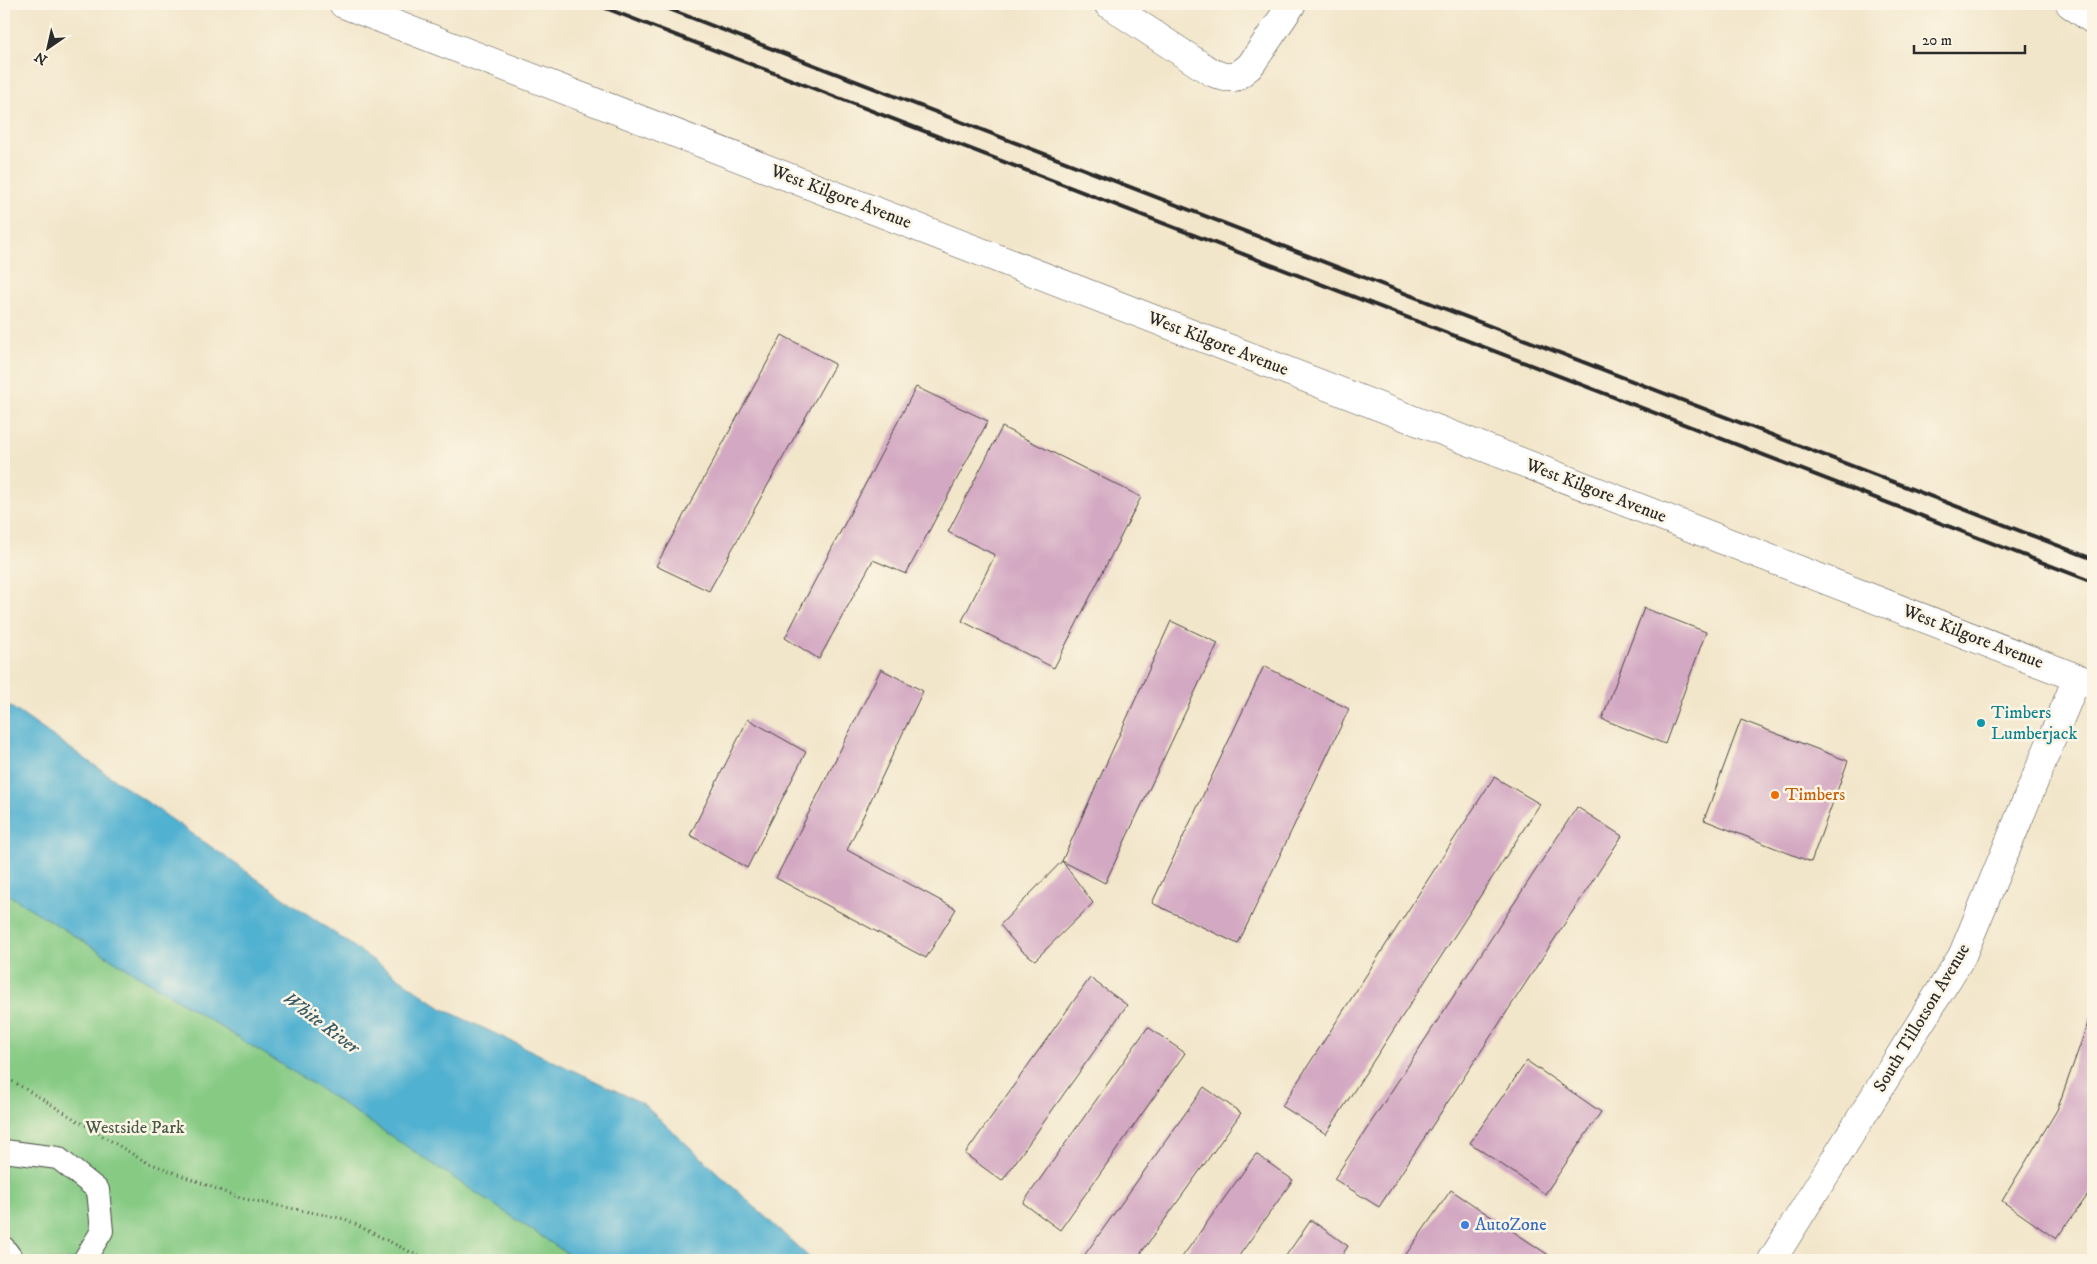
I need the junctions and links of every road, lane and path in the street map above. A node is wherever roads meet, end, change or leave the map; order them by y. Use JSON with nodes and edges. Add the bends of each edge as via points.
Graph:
{"nodes":[{"id":1,"x":343,"y":4,"type":"edge"},
{"id":2,"x":1108,"y":4,"type":"edge"},
{"id":3,"x":1292,"y":4,"type":"edge"},
{"id":4,"x":2070,"y":4,"type":"edge"},
{"id":5,"x":2093,"y":20,"type":"edge"},
{"id":6,"x":2085,"y":681,"type":"edge"},
{"id":7,"x":4,"y":1076,"type":"edge"},
{"id":8,"x":4,"y":1151,"type":"edge"},
{"id":9,"x":4,"y":1248,"type":"edge"},
{"id":10,"x":13,"y":1260,"type":"edge"},
{"id":11,"x":84,"y":1260,"type":"edge"},
{"id":12,"x":426,"y":1260,"type":"edge"},
{"id":13,"x":1772,"y":1260,"type":"edge"}],
"edges":[{"from":1,"to":6,"type":"main road","name":"West Kilgore Avenue"},
{"from":2,"to":3,"type":"main road","via":[[1211,72],[1224,77],[1236,77],[1250,66]]},
{"from":4,"to":5,"type":"main road"},
{"from":6,"to":13,"type":"main road","name":"South Tillotson Avenue","via":[[1962,956]]},
{"from":7,"to":12,"type":"path","via":[[144,1161],[240,1198],[345,1219]]},
{"from":8,"to":11,"type":"lane","via":[[58,1158],[98,1190],[102,1231]]},
{"from":9,"to":10,"type":"lane"}]}
